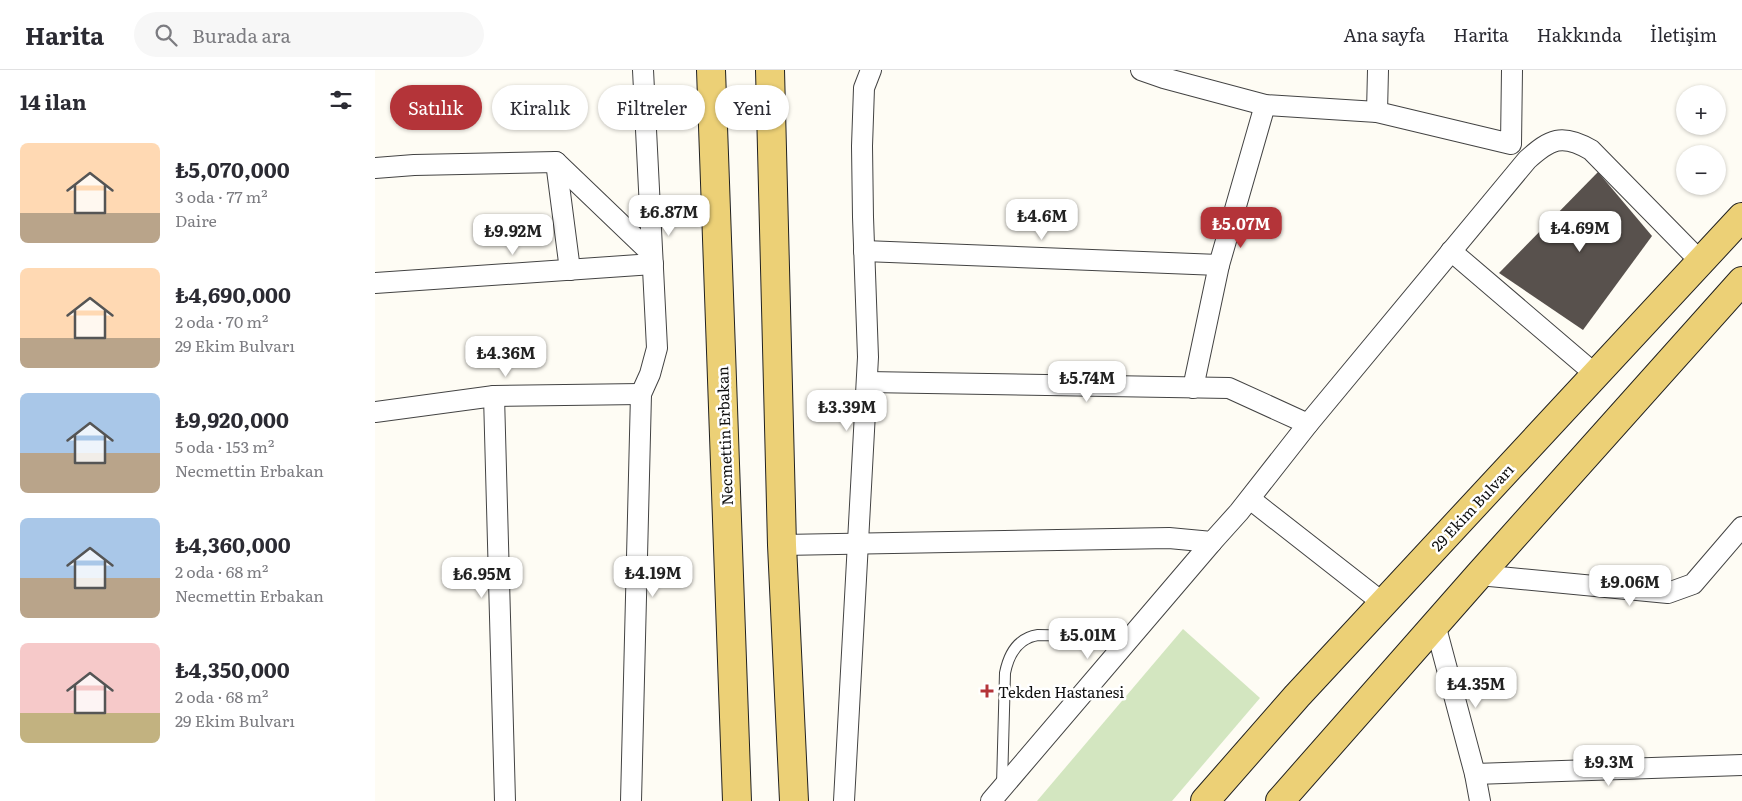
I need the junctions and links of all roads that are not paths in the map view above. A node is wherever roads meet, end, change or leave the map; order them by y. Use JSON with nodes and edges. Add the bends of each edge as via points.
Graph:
{"nodes":[{"id":1,"x":643,"y":70,"type":"edge"},
{"id":2,"x":711,"y":70,"type":"edge"},
{"id":3,"x":770,"y":70,"type":"edge"},
{"id":4,"x":871,"y":70,"type":"edge"},
{"id":5,"x":1141,"y":70,"type":"edge"},
{"id":6,"x":1378,"y":70,"type":"edge"},
{"id":7,"x":1512,"y":70,"type":"edge"},
{"id":8,"x":1265,"y":105,"type":"junction"},
{"id":9,"x":1377,"y":112,"type":"junction"},
{"id":10,"x":1511,"y":144,"type":"junction"},
{"id":11,"x":1527,"y":160,"type":"junction"},
{"id":12,"x":556,"y":162,"type":"junction"},
{"id":13,"x":375,"y":168,"type":"edge"},
{"id":14,"x":1742,"y":217,"type":"edge"},
{"id":15,"x":864,"y":251,"type":"junction"},
{"id":16,"x":1451,"y":251,"type":"junction"},
{"id":17,"x":652,"y":259,"type":"junction"},
{"id":18,"x":1700,"y":261,"type":"junction"},
{"id":19,"x":1219,"y":265,"type":"junction"},
{"id":20,"x":570,"y":270,"type":"junction"},
{"id":21,"x":1742,"y":281,"type":"edge"},
{"id":22,"x":375,"y":283,"type":"edge"},
{"id":23,"x":1595,"y":374,"type":"junction"},
{"id":24,"x":867,"y":382,"type":"junction"},
{"id":25,"x":1193,"y":388,"type":"junction"},
{"id":26,"x":641,"y":394,"type":"junction"},
{"id":27,"x":494,"y":396,"type":"junction"},
{"id":28,"x":375,"y":412,"type":"edge"},
{"id":29,"x":1308,"y":424,"type":"junction"},
{"id":30,"x":1250,"y":498,"type":"junction"},
{"id":31,"x":1741,"y":530,"type":"edge"},
{"id":32,"x":1212,"y":542,"type":"junction"},
{"id":33,"x":858,"y":544,"type":"junction"},
{"id":34,"x":782,"y":545,"type":"junction"},
{"id":35,"x":1479,"y":575,"type":"junction"},
{"id":36,"x":1383,"y":603,"type":"junction"},
{"id":37,"x":1435,"y":624,"type":"junction"},
{"id":38,"x":1131,"y":637,"type":"junction"},
{"id":39,"x":1742,"y":765,"type":"edge"},
{"id":40,"x":1475,"y":774,"type":"junction"},
{"id":41,"x":997,"y":795,"type":"edge"},
{"id":42,"x":1286,"y":798,"type":"edge"},
{"id":43,"x":505,"y":801,"type":"edge"},
{"id":44,"x":631,"y":801,"type":"edge"},
{"id":45,"x":737,"y":801,"type":"edge"},
{"id":46,"x":793,"y":801,"type":"edge"},
{"id":47,"x":845,"y":801,"type":"edge"},
{"id":48,"x":1205,"y":801,"type":"edge"},
{"id":49,"x":1480,"y":801,"type":"edge"}],
"edges":[{"from":1,"to":17,"type":"street"},
{"from":2,"to":45,"type":"main road","name":"Necmettin Erbakan"},
{"from":3,"to":34,"type":"main road"},
{"from":4,"to":15,"type":"street","via":[[865,88],[862,146]]},
{"from":5,"to":8,"type":"street"},
{"from":6,"to":9,"type":"street"},
{"from":7,"to":10,"type":"street"},
{"from":8,"to":9,"type":"street"},
{"from":8,"to":19,"type":"street"},
{"from":9,"to":10,"type":"street"},
{"from":10,"to":11,"type":"street"},
{"from":11,"to":16,"type":"street"},
{"from":11,"to":18,"type":"street","via":[[1543,145],[1555,140],[1579,143],[1591,150]]},
{"from":12,"to":13,"type":"street"},
{"from":12,"to":17,"type":"street"},
{"from":12,"to":20,"type":"street"},
{"from":14,"to":18,"type":"main road","name":"29 Ekim Bulvarı"},
{"from":15,"to":19,"type":"street"},
{"from":15,"to":24,"type":"street"},
{"from":16,"to":23,"type":"street"},
{"from":16,"to":29,"type":"street"},
{"from":17,"to":20,"type":"street"},
{"from":17,"to":26,"type":"street","via":[[657,348]]},
{"from":18,"to":23,"type":"main road","name":"29 Ekim Bulvarı"},
{"from":19,"to":25,"type":"street"},
{"from":20,"to":22,"type":"street"},
{"from":21,"to":35,"type":"main road"},
{"from":23,"to":36,"type":"main road","name":"29 Ekim Bulvarı"},
{"from":24,"to":25,"type":"street"},
{"from":24,"to":33,"type":"street"},
{"from":25,"to":29,"type":"street","via":[[1229,388]]},
{"from":26,"to":27,"type":"street"},
{"from":26,"to":44,"type":"street"},
{"from":27,"to":28,"type":"street"},
{"from":27,"to":43,"type":"street"},
{"from":29,"to":30,"type":"street"},
{"from":30,"to":32,"type":"street"},
{"from":30,"to":36,"type":"street"},
{"from":31,"to":35,"type":"street","via":[[1693,584],[1668,593]]},
{"from":32,"to":33,"type":"street","via":[[1169,538]]},
{"from":32,"to":38,"type":"street"},
{"from":33,"to":34,"type":"street"},
{"from":33,"to":47,"type":"street"},
{"from":34,"to":46,"type":"main road"},
{"from":35,"to":37,"type":"main road"},
{"from":36,"to":48,"type":"main road","name":"29 Ekim Bulvarı"},
{"from":37,"to":40,"type":"street"},
{"from":37,"to":42,"type":"main road"},
{"from":38,"to":41,"type":"street"},
{"from":38,"to":41,"type":"lane","via":[[1038,635],[1016,646],[1005,672]]},
{"from":39,"to":40,"type":"street"},
{"from":40,"to":49,"type":"street"}]}
